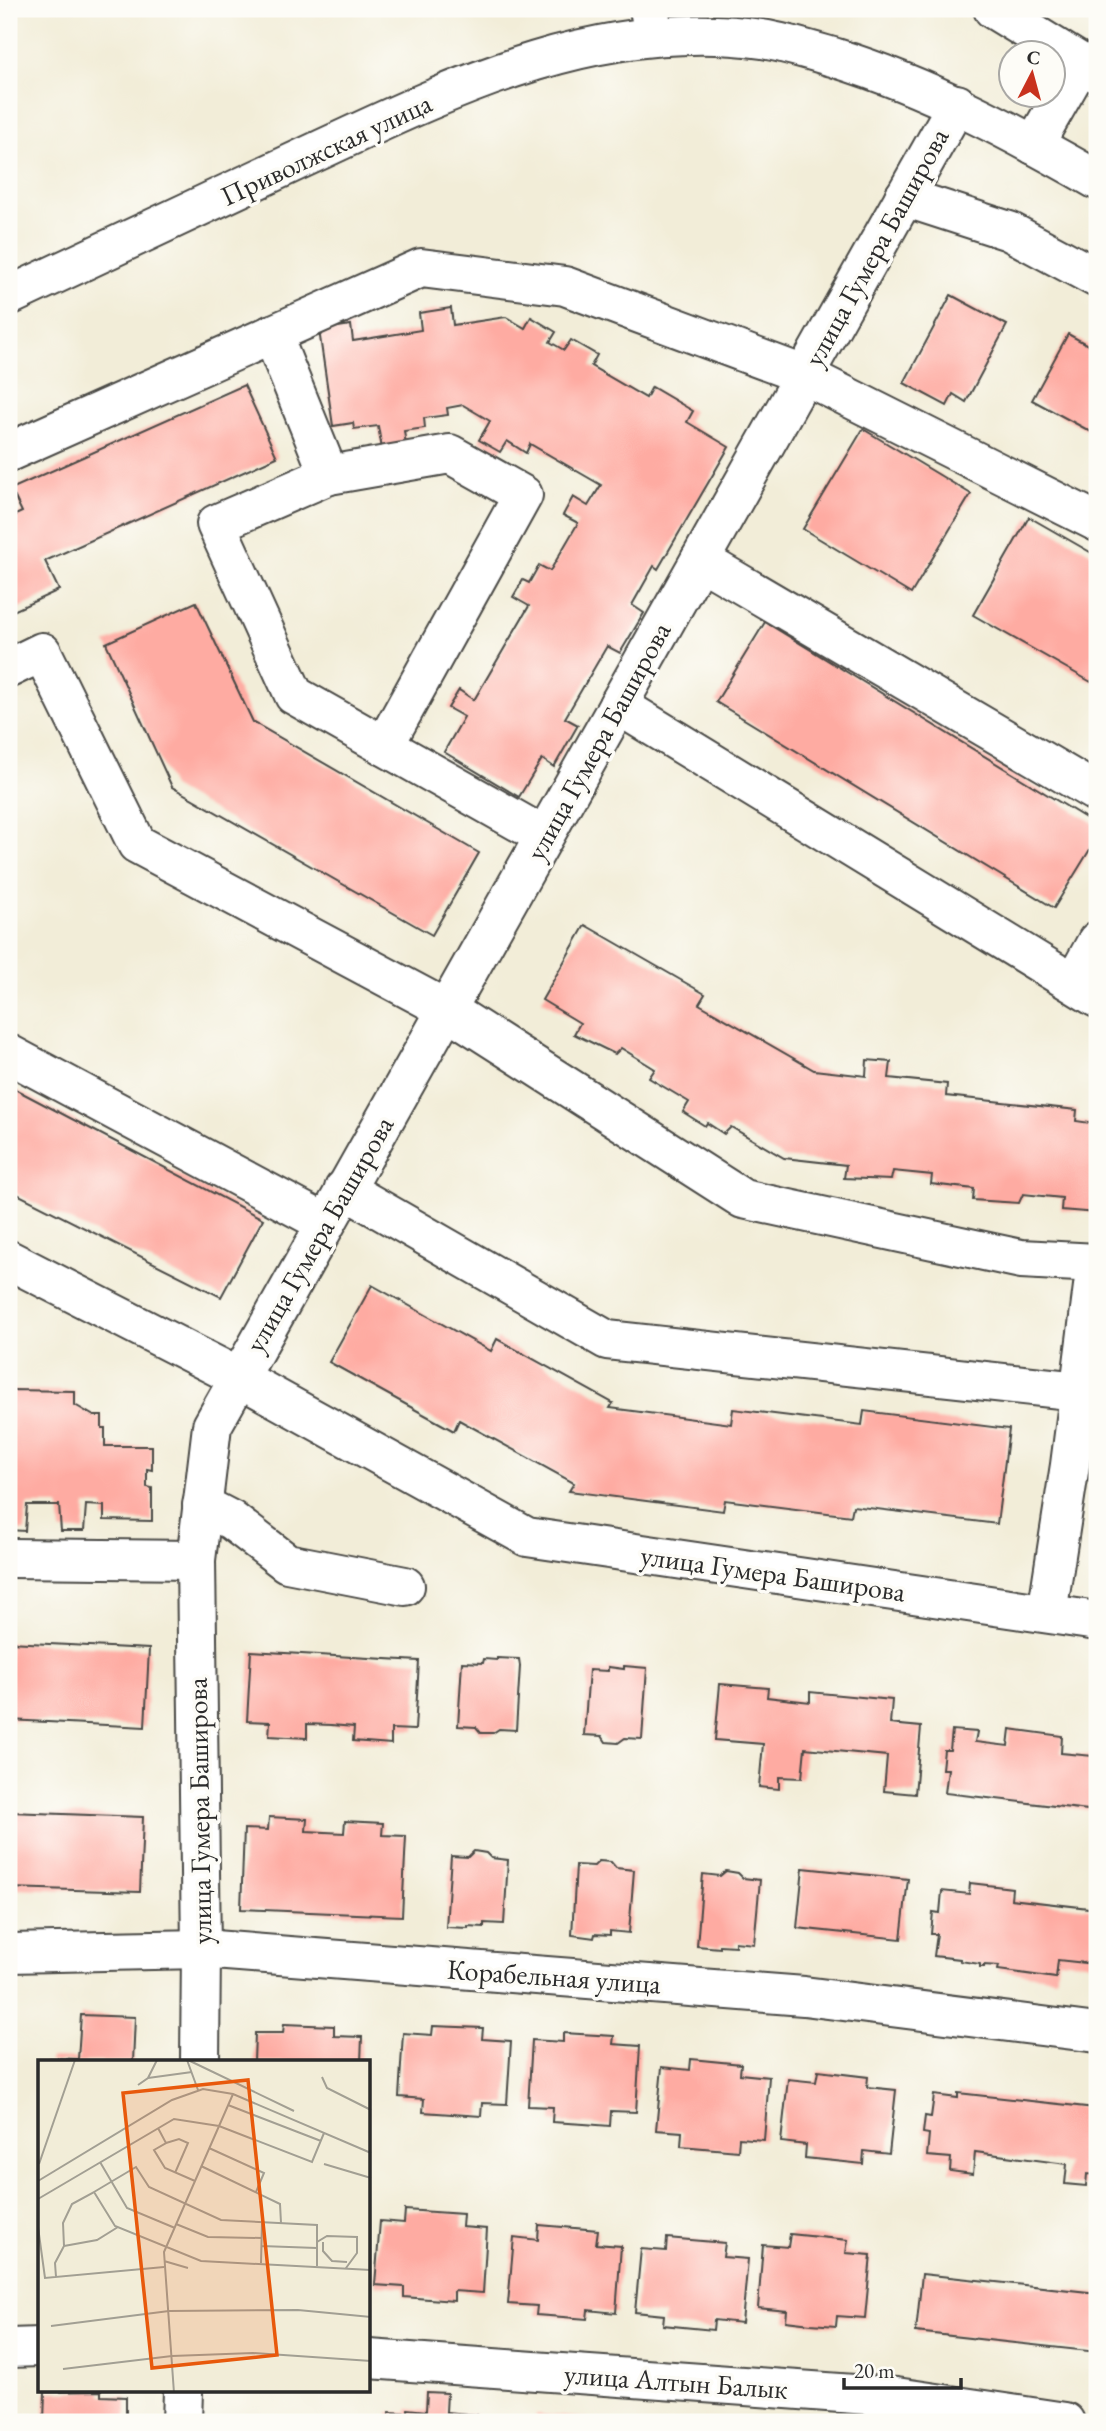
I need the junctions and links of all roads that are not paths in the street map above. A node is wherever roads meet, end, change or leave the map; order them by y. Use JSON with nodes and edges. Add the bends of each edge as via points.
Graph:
{"nodes":[{"id":1,"x":993,"y":9,"type":"edge"},
{"id":2,"x":652,"y":22,"type":"edge"},
{"id":3,"x":1089,"y":68,"type":"edge"},
{"id":4,"x":957,"y":104,"type":"junction"},
{"id":5,"x":1034,"y":145,"type":"junction"},
{"id":6,"x":1097,"y":180,"type":"edge"},
{"id":7,"x":904,"y":197,"type":"junction"},
{"id":8,"x":1097,"y":278,"type":"edge"},
{"id":9,"x":9,"y":296,"type":"edge"},
{"id":10,"x":272,"y":334,"type":"junction"},
{"id":11,"x":804,"y":375,"type":"junction"},
{"id":12,"x":9,"y":453,"type":"edge"},
{"id":13,"x":329,"y":475,"type":"junction"},
{"id":14,"x":1097,"y":522,"type":"edge"},
{"id":15,"x":699,"y":560,"type":"junction"},
{"id":16,"x":9,"y":668,"type":"edge"},
{"id":17,"x":618,"y":705,"type":"junction"},
{"id":18,"x":384,"y":746,"type":"junction"},
{"id":19,"x":1097,"y":793,"type":"edge"},
{"id":20,"x":544,"y":836,"type":"junction"},
{"id":21,"x":1097,"y":941,"type":"edge"},
{"id":22,"x":1086,"y":990,"type":"edge"},
{"id":23,"x":446,"y":1009,"type":"junction"},
{"id":24,"x":9,"y":1054,"type":"edge"},
{"id":25,"x":344,"y":1189,"type":"junction"},
{"id":26,"x":325,"y":1223,"type":"junction"},
{"id":27,"x":9,"y":1260,"type":"edge"},
{"id":28,"x":1097,"y":1263,"type":"edge"},
{"id":29,"x":238,"y":1377,"type":"junction"},
{"id":30,"x":1079,"y":1391,"type":"junction"},
{"id":31,"x":1084,"y":1467,"type":"edge"},
{"id":32,"x":202,"y":1505,"type":"junction"},
{"id":33,"x":9,"y":1558,"type":"edge"},
{"id":34,"x":196,"y":1560,"type":"junction"},
{"id":35,"x":405,"y":1586,"type":"dead end"},
{"id":36,"x":1047,"y":1613,"type":"junction"},
{"id":37,"x":1097,"y":1621,"type":"edge"},
{"id":38,"x":201,"y":1949,"type":"junction"},
{"id":39,"x":9,"y":1953,"type":"edge"},
{"id":40,"x":1097,"y":2033,"type":"edge"},
{"id":41,"x":200,"y":2060,"type":"edge"},
{"id":42,"x":38,"y":2347,"type":"edge"},
{"id":43,"x":9,"y":2348,"type":"edge"},
{"id":44,"x":371,"y":2359,"type":"edge"},
{"id":45,"x":183,"y":2392,"type":"edge"},
{"id":46,"x":182,"y":2422,"type":"edge"},
{"id":47,"x":1065,"y":2422,"type":"edge"}],
"edges":[{"from":1,"to":3,"type":"street"},
{"from":2,"to":4,"type":"street","name":"Приволжская улица","via":[[703,34],[764,39],[883,73]]},
{"from":2,"to":9,"type":"street","name":"Приволжская улица","via":[[420,103]]},
{"from":3,"to":5,"type":"street"},
{"from":4,"to":5,"type":"street","name":"Приволжская улица"},
{"from":4,"to":7,"type":"street","name":"улица Гумера Баширова"},
{"from":5,"to":6,"type":"street","name":"Приволжская улица"},
{"from":7,"to":8,"type":"street","via":[[1009,231]]},
{"from":7,"to":11,"type":"street","name":"улица Гумера Баширова"},
{"from":10,"to":11,"type":"street","via":[[421,268],[565,286]]},
{"from":10,"to":12,"type":"street"},
{"from":10,"to":13,"type":"street"},
{"from":11,"to":14,"type":"street"},
{"from":11,"to":15,"type":"street","name":"улица Гумера Баширова"},
{"from":13,"to":18,"type":"street","via":[[216,524],[293,695]]},
{"from":13,"to":18,"type":"street","via":[[450,454],[523,495]]},
{"from":15,"to":17,"type":"street","name":"улица Гумера Баширова"},
{"from":15,"to":19,"type":"street"},
{"from":16,"to":23,"type":"street","via":[[42,652],[138,844]]},
{"from":17,"to":20,"type":"street","name":"улица Гумера Баширова"},
{"from":17,"to":22,"type":"street"},
{"from":18,"to":20,"type":"street"},
{"from":20,"to":23,"type":"street","name":"улица Гумера Баширова"},
{"from":21,"to":22,"type":"street"},
{"from":23,"to":25,"type":"street","name":"улица Гумера Баширова"},
{"from":23,"to":28,"type":"street","via":[[743,1199],[1021,1259]]},
{"from":24,"to":26,"type":"street"},
{"from":25,"to":26,"type":"street","name":"улица Гумера Баширова"},
{"from":25,"to":30,"type":"street","via":[[607,1340]]},
{"from":26,"to":29,"type":"street","name":"улица Гумера Баширова"},
{"from":27,"to":29,"type":"street"},
{"from":28,"to":30,"type":"street"},
{"from":29,"to":32,"type":"street","name":"улица Гумера Баширова","via":[[212,1426]]},
{"from":29,"to":36,"type":"street","name":"улица Гумера Баширова","via":[[527,1537]]},
{"from":30,"to":31,"type":"street"},
{"from":31,"to":36,"type":"street"},
{"from":32,"to":34,"type":"street","name":"улица Гумера Баширова"},
{"from":32,"to":35,"type":"street","via":[[231,1520],[287,1563]]},
{"from":33,"to":34,"type":"street"},
{"from":34,"to":38,"type":"street","name":"улица Гумера Баширова"},
{"from":36,"to":37,"type":"street","name":"улица Гумера Баширова"},
{"from":38,"to":39,"type":"street","name":"Корабельная улица"},
{"from":38,"to":40,"type":"street","name":"Корабельная улица","via":[[804,1996]]},
{"from":38,"to":41,"type":"street","name":"улица Гумера Баширова"},
{"from":42,"to":43,"type":"street"},
{"from":44,"to":47,"type":"street","name":"улица Алтын Балык","via":[[896,2397]]},
{"from":45,"to":46,"type":"street"}]}
